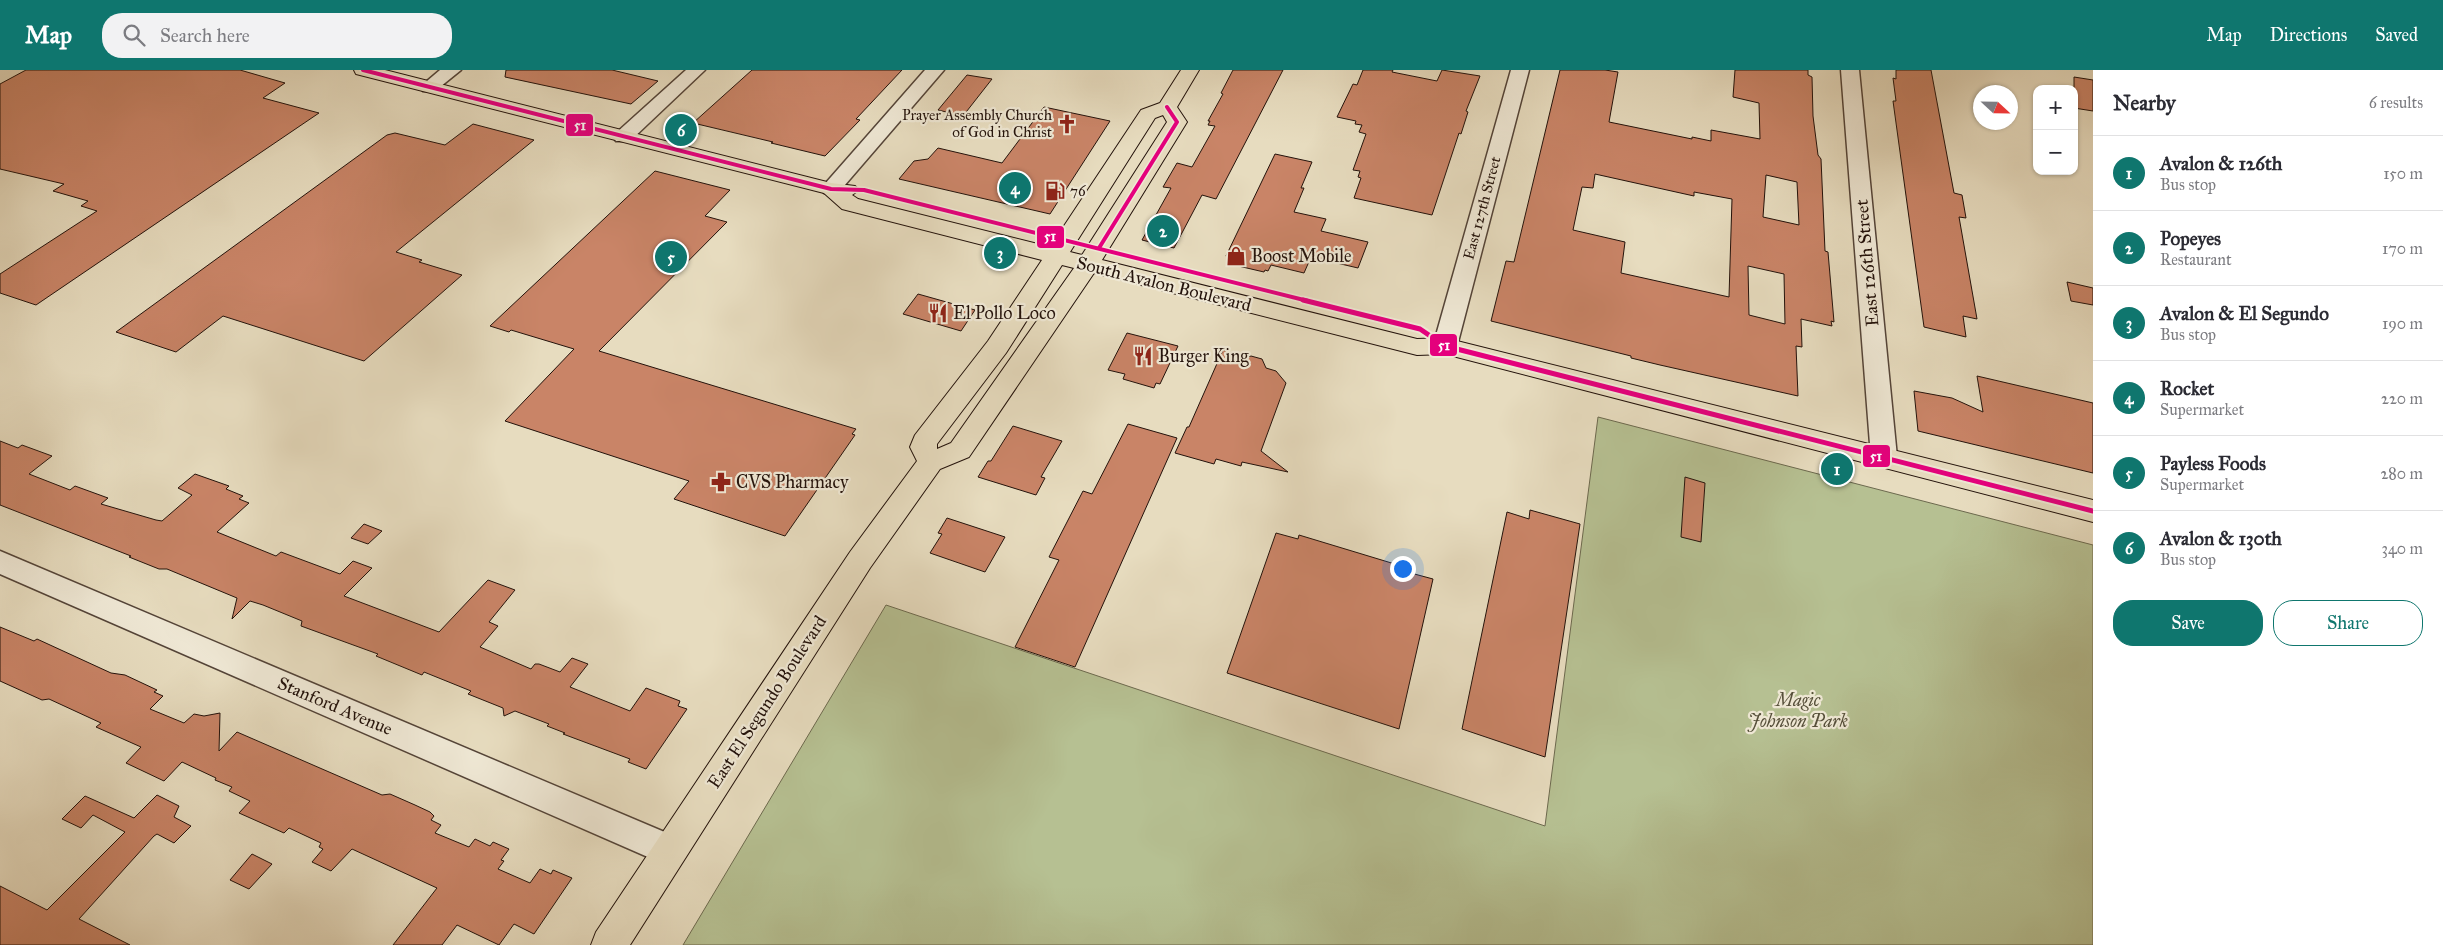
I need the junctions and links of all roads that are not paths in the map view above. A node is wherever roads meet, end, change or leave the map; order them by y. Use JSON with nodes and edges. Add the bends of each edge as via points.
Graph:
{"nodes":[{"id":1,"x":363,"y":70,"type":"edge"},
{"id":2,"x":452,"y":70,"type":"edge"},
{"id":3,"x":696,"y":70,"type":"edge"},
{"id":4,"x":935,"y":70,"type":"edge"},
{"id":5,"x":1190,"y":70,"type":"edge"},
{"id":6,"x":1520,"y":70,"type":"edge"},
{"id":7,"x":1850,"y":70,"type":"edge"},
{"id":8,"x":429,"y":86,"type":"junction"},
{"id":9,"x":1167,"y":107,"type":"junction"},
{"id":10,"x":623,"y":137,"type":"junction"},
{"id":11,"x":831,"y":190,"type":"junction"},
{"id":12,"x":1062,"y":248,"type":"junction"},
{"id":13,"x":1094,"y":256,"type":"junction"},
{"id":14,"x":1444,"y":346,"type":"junction"},
{"id":15,"x":1884,"y":457,"type":"junction"},
{"id":16,"x":931,"y":462,"type":"junction"},
{"id":17,"x":2093,"y":511,"type":"edge"},
{"id":18,"x":0,"y":562,"type":"edge"},
{"id":19,"x":669,"y":850,"type":"junction"},
{"id":20,"x":609,"y":945,"type":"edge"}],
"edges":[{"from":1,"to":8,"type":"main road","name":"South Avalon Boulevard"},
{"from":2,"to":8,"type":"street"},
{"from":3,"to":10,"type":"street"},
{"from":4,"to":11,"type":"street"},
{"from":5,"to":9,"type":"main road"},
{"from":6,"to":14,"type":"street","name":"East 127th Street"},
{"from":7,"to":15,"type":"street","name":"East 126th Street"},
{"from":8,"to":10,"type":"main road","name":"South Avalon Boulevard"},
{"from":9,"to":12,"type":"main road","via":[[1148,114]]},
{"from":9,"to":13,"type":"main road","via":[[1177,122]]},
{"from":10,"to":11,"type":"main road","name":"South Avalon Boulevard"},
{"from":11,"to":12,"type":"main road","name":"South Avalon Boulevard","via":[[850,204]]},
{"from":12,"to":13,"type":"main road","name":"South Avalon Boulevard"},
{"from":12,"to":16,"type":"main road","via":[[997,347],[923,443]]},
{"from":13,"to":14,"type":"main road","name":"South Avalon Boulevard","via":[[1417,347]]},
{"from":13,"to":16,"type":"main road","via":[[960,450]]},
{"from":14,"to":15,"type":"main road","name":"South Avalon Boulevard"},
{"from":15,"to":17,"type":"main road","name":"South Avalon Boulevard"},
{"from":16,"to":19,"type":"main road","name":"East El Segundo Boulevard","via":[[860,560]]},
{"from":18,"to":19,"type":"street","name":"Stanford Avenue"},
{"from":19,"to":20,"type":"main road","name":"East El Segundo Boulevard"}]}
